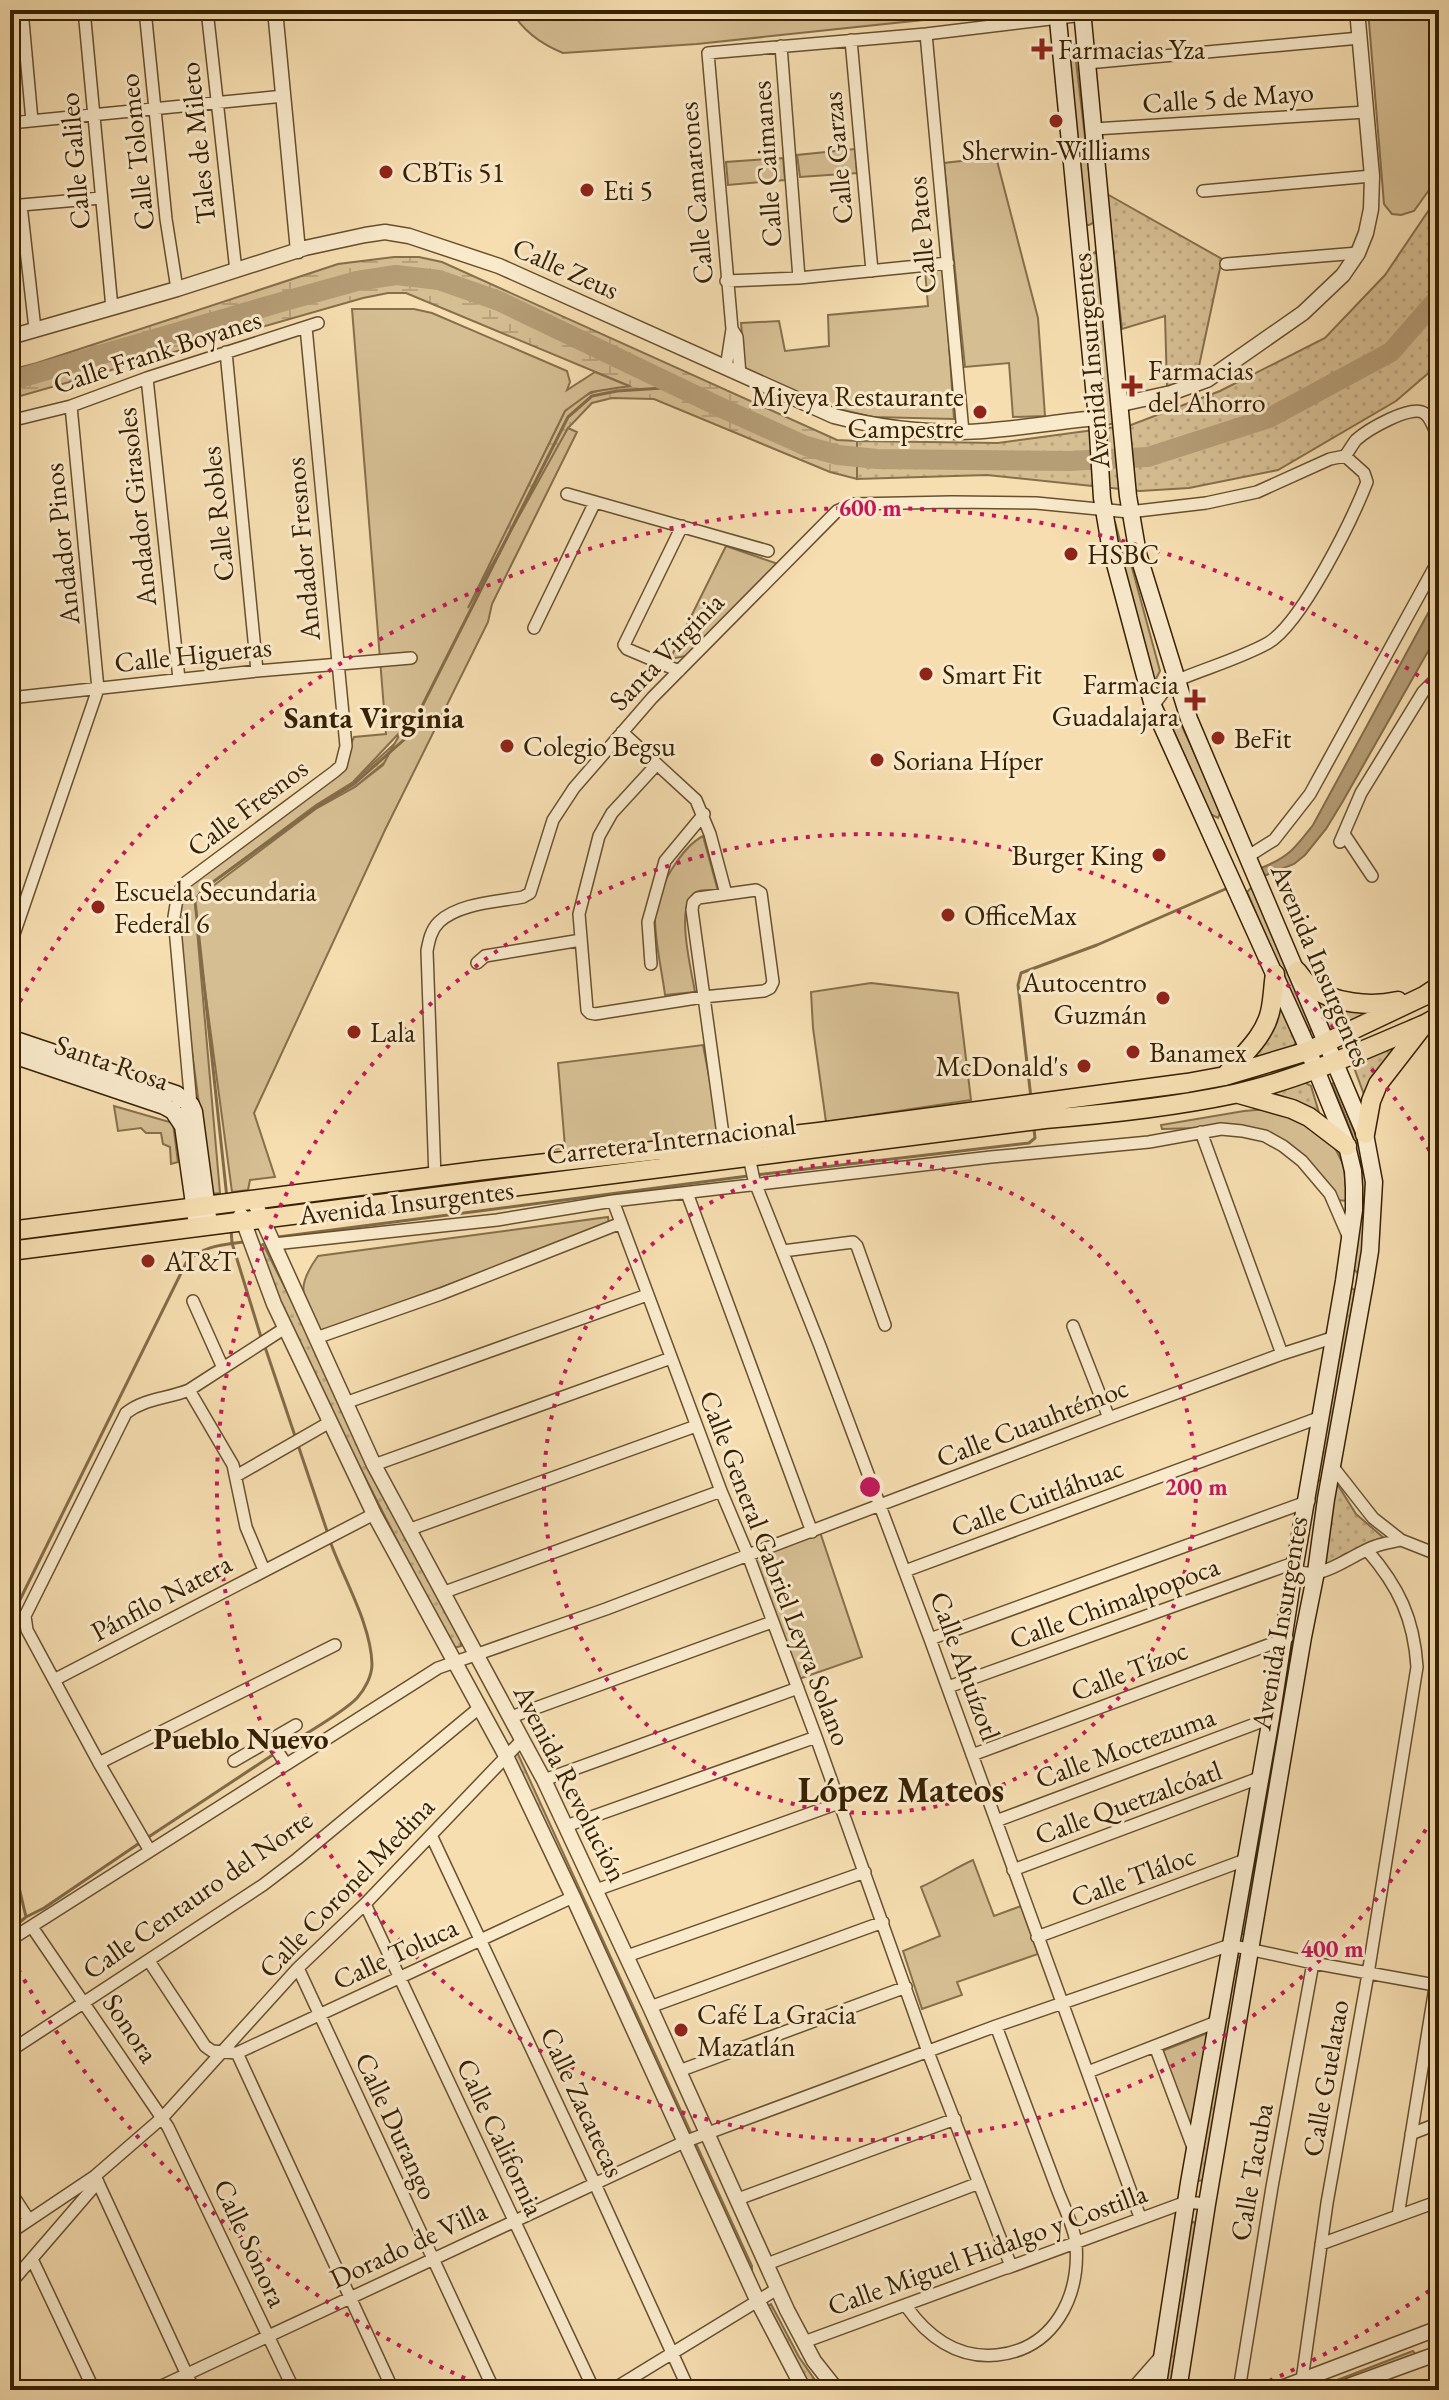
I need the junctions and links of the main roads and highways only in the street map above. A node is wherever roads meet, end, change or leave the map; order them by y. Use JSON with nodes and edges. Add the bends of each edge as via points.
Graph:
{"nodes":[{"id":1,"x":1083,"y":13,"type":"edge"},
{"id":2,"x":1057,"y":14,"type":"edge"},
{"id":3,"x":1105,"y":232,"type":"junction"},
{"id":4,"x":1079,"y":235,"type":"junction"},
{"id":5,"x":1229,"y":816,"type":"junction"},
{"id":6,"x":1207,"y":827,"type":"junction"},
{"id":7,"x":1297,"y":971,"type":"junction"},
{"id":8,"x":1275,"y":974,"type":"junction"},
{"id":9,"x":1431,"y":991,"type":"edge"},
{"id":10,"x":1432,"y":1020,"type":"edge"},
{"id":11,"x":10,"y":1038,"type":"edge"},
{"id":12,"x":1328,"y":1043,"type":"junction"},
{"id":13,"x":1308,"y":1051,"type":"junction"},
{"id":14,"x":10,"y":1054,"type":"edge"},
{"id":15,"x":1336,"y":1062,"type":"junction"},
{"id":16,"x":1315,"y":1069,"type":"junction"},
{"id":17,"x":1225,"y":1076,"type":"junction"},
{"id":18,"x":1141,"y":1089,"type":"junction"},
{"id":19,"x":1236,"y":1094,"type":"junction"},
{"id":20,"x":1143,"y":1109,"type":"junction"},
{"id":21,"x":1044,"y":1110,"type":"junction"},
{"id":22,"x":1020,"y":1113,"type":"junction"},
{"id":23,"x":1365,"y":1134,"type":"junction"},
{"id":24,"x":1347,"y":1146,"type":"junction"},
{"id":25,"x":227,"y":1214,"type":"junction"},
{"id":26,"x":10,"y":1231,"type":"edge"},
{"id":27,"x":10,"y":1251,"type":"edge"},
{"id":28,"x":1344,"y":1281,"type":"junction"},
{"id":29,"x":1365,"y":1282,"type":"junction"},
{"id":30,"x":1180,"y":2389,"type":"edge"},
{"id":31,"x":1157,"y":2390,"type":"edge"}],
"edges":[{"from":1,"to":3,"type":"main road","name":"Avenida Insurgentes"},
{"from":2,"to":4,"type":"main road","name":"Avenida Insurgentes"},
{"from":3,"to":4,"type":"main road"},
{"from":3,"to":5,"type":"main road","name":"Avenida Insurgentes","via":[[1128,504],[1138,554],[1189,719]]},
{"from":4,"to":6,"type":"main road","name":"Avenida Insurgentes","via":[[1110,545],[1153,706]]},
{"from":5,"to":6,"type":"main road"},
{"from":5,"to":7,"type":"main road","name":"Avenida Insurgentes"},
{"from":6,"to":8,"type":"main road","name":"Avenida Insurgentes"},
{"from":7,"to":9,"type":"main road","via":[[1310,986],[1346,1000],[1381,1005]]},
{"from":7,"to":12,"type":"main road","name":"Avenida Insurgentes"},
{"from":8,"to":13,"type":"main road","name":"Avenida Insurgentes"},
{"from":8,"to":17,"type":"main road","via":[[1264,1026]]},
{"from":9,"to":12,"type":"main road","name":"Carretera Internacional"},
{"from":10,"to":15,"type":"main road","name":"Carretera Internacional"},
{"from":10,"to":23,"type":"main road","via":[[1384,1073],[1371,1101]]},
{"from":11,"to":25,"type":"main road","via":[[176,1094],[191,1105]]},
{"from":12,"to":13,"type":"main road","name":"Carretera Internacional"},
{"from":12,"to":15,"type":"main road","name":"Avenida Insurgentes"},
{"from":13,"to":16,"type":"main road","name":"Avenida Insurgentes"},
{"from":13,"to":17,"type":"main road","name":"Carretera Internacional"},
{"from":14,"to":25,"type":"main road","name":"Santa Rosa","via":[[173,1111]]},
{"from":15,"to":16,"type":"main road","name":"Carretera Internacional"},
{"from":15,"to":23,"type":"main road","name":"Avenida Insurgentes"},
{"from":16,"to":19,"type":"main road","name":"Carretera Internacional"},
{"from":16,"to":24,"type":"main road","name":"Avenida Insurgentes"},
{"from":17,"to":18,"type":"main road","name":"Carretera Internacional"},
{"from":18,"to":20,"type":"main road"},
{"from":18,"to":21,"type":"main road","name":"Carretera Internacional"},
{"from":19,"to":20,"type":"main road","name":"Carretera Internacional"},
{"from":19,"to":24,"type":"main road","via":[[1292,1109]]},
{"from":20,"to":21,"type":"main road","name":"Carretera Internacional"},
{"from":21,"to":22,"type":"main road","name":"Carretera Internacional"},
{"from":22,"to":25,"type":"main road","name":"Carretera Internacional","via":[[435,1178]]},
{"from":22,"to":25,"type":"main road","name":"Carretera Internacional","via":[[750,1162]]},
{"from":23,"to":29,"type":"main road","name":"Avenida Insurgentes","via":[[1374,1182]]},
{"from":24,"to":28,"type":"main road","name":"Avenida Insurgentes","via":[[1354,1210]]},
{"from":25,"to":26,"type":"main road","name":"Carretera Internacional"},
{"from":25,"to":27,"type":"main road","name":"Carretera Internacional"},
{"from":28,"to":29,"type":"main road"},
{"from":28,"to":31,"type":"main road","name":"Avenida Insurgentes"},
{"from":29,"to":30,"type":"main road","name":"Avenida Insurgentes"}]}
